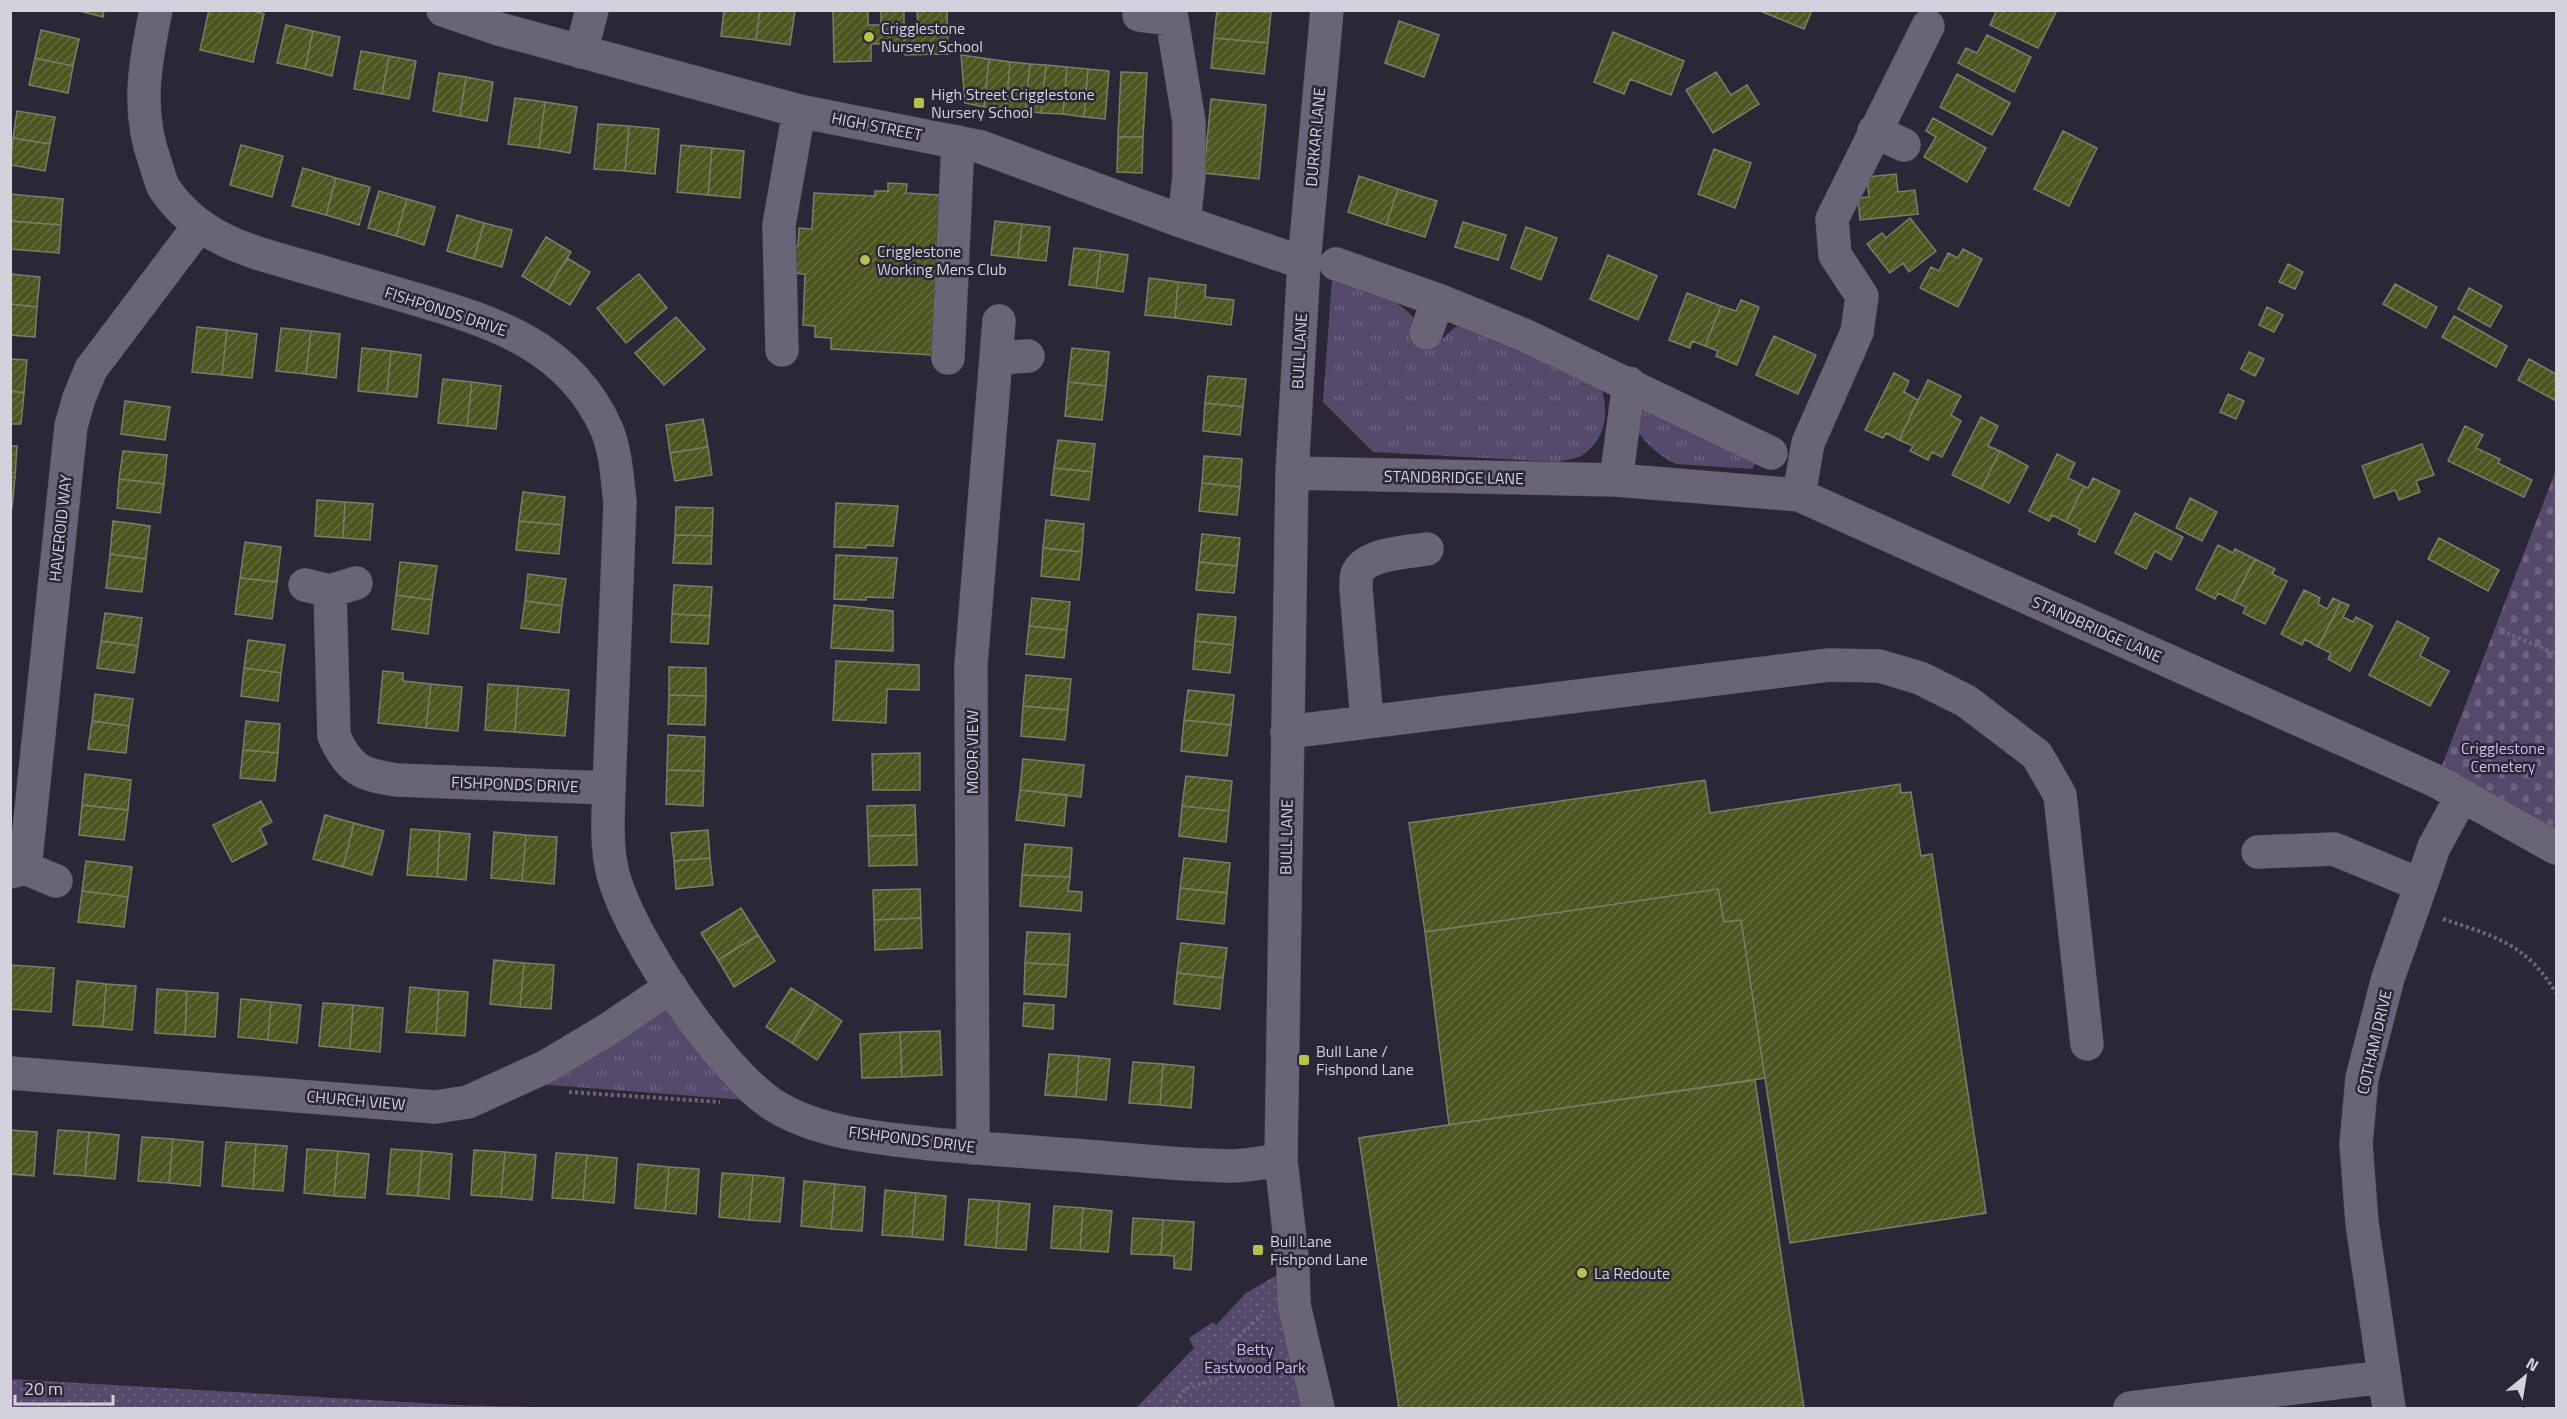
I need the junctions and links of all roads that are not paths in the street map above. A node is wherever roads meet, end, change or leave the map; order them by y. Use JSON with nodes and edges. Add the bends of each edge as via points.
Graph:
{"nodes":[{"id":1,"x":156,"y":10,"type":"edge"},
{"id":2,"x":443,"y":10,"type":"edge"},
{"id":3,"x":592,"y":10,"type":"edge"},
{"id":4,"x":1327,"y":10,"type":"edge"},
{"id":5,"x":1139,"y":15,"type":"dead end"},
{"id":6,"x":1928,"y":26,"type":"dead end"},
{"id":7,"x":581,"y":52,"type":"junction"},
{"id":8,"x":799,"y":111,"type":"junction"},
{"id":9,"x":1874,"y":131,"type":"junction"},
{"id":10,"x":958,"y":142,"type":"junction"},
{"id":11,"x":1904,"y":145,"type":"dead end"},
{"id":12,"x":1184,"y":222,"type":"junction"},
{"id":13,"x":199,"y":226,"type":"junction"},
{"id":14,"x":1320,"y":264,"type":"junction"},
{"id":15,"x":1437,"y":300,"type":"junction"},
{"id":16,"x":999,"y":321,"type":"dead end"},
{"id":17,"x":1426,"y":333,"type":"dead end"},
{"id":18,"x":782,"y":350,"type":"dead end"},
{"id":19,"x":948,"y":358,"type":"dead end"},
{"id":20,"x":1629,"y":383,"type":"junction"},
{"id":21,"x":1771,"y":453,"type":"dead end"},
{"id":22,"x":1292,"y":473,"type":"junction"},
{"id":23,"x":1616,"y":480,"type":"junction"},
{"id":24,"x":1799,"y":495,"type":"junction"},
{"id":25,"x":1427,"y":549,"type":"dead end"},
{"id":26,"x":331,"y":586,"type":"dead end"},
{"id":27,"x":1367,"y":721,"type":"junction"},
{"id":28,"x":1287,"y":732,"type":"junction"},
{"id":29,"x":609,"y":788,"type":"junction"},
{"id":30,"x":2462,"y":796,"type":"junction"},
{"id":31,"x":2556,"y":848,"type":"edge"},
{"id":32,"x":2258,"y":852,"type":"dead end"},
{"id":33,"x":18,"y":870,"type":"edge"},
{"id":34,"x":56,"y":880,"type":"dead end"},
{"id":35,"x":2417,"y":896,"type":"junction"},
{"id":36,"x":671,"y":987,"type":"junction"},
{"id":37,"x":2087,"y":1044,"type":"dead end"},
{"id":38,"x":10,"y":1073,"type":"edge"},
{"id":39,"x":973,"y":1148,"type":"junction"},
{"id":40,"x":1281,"y":1160,"type":"junction"},
{"id":41,"x":2384,"y":1377,"type":"junction"},
{"id":42,"x":1318,"y":1408,"type":"edge"},
{"id":43,"x":2130,"y":1408,"type":"edge"},
{"id":44,"x":2389,"y":1408,"type":"edge"}],
"edges":[{"from":1,"to":13,"type":"street","name":"FISHPONDS DRIVE","via":[[142,91],[149,145],[164,187]]},
{"from":2,"to":7,"type":"street","name":"HIGH STREET"},
{"from":3,"to":7,"type":"street"},
{"from":4,"to":14,"type":"street","name":"DURKAR LANE"},
{"from":5,"to":12,"type":"street","via":[[1172,19],[1190,122]]},
{"from":6,"to":9,"type":"street"},
{"from":7,"to":8,"type":"street","name":"HIGH STREET"},
{"from":8,"to":10,"type":"street","name":"HIGH STREET"},
{"from":8,"to":18,"type":"street","via":[[779,225]]},
{"from":9,"to":11,"type":"street"},
{"from":9,"to":24,"type":"street","via":[[1832,219],[1835,255],[1862,296],[1857,332],[1808,443]]},
{"from":10,"to":12,"type":"street","name":"HIGH STREET"},
{"from":10,"to":19,"type":"street"},
{"from":12,"to":14,"type":"street","name":"HIGH STREET"},
{"from":13,"to":29,"type":"street","name":"FISHPONDS DRIVE","via":[[240,249],[508,329],[566,371],[590,400],[607,431],[620,502]]},
{"from":13,"to":33,"type":"street","name":"HAVEROID WAY","via":[[91,369],[71,426]]},
{"from":14,"to":15,"type":"street"},
{"from":14,"to":22,"type":"street","name":"BULL LANE"},
{"from":15,"to":17,"type":"street"},
{"from":15,"to":20,"type":"street"},
{"from":16,"to":39,"type":"street","name":"MOOR VIEW","via":[[1013,357],[971,665]]},
{"from":20,"to":21,"type":"street"},
{"from":20,"to":23,"type":"street"},
{"from":22,"to":23,"type":"street","name":"STANDBRIDGE LANE"},
{"from":22,"to":28,"type":"street","name":"BULL LANE"},
{"from":23,"to":24,"type":"street","name":"STANDBRIDGE LANE"},
{"from":24,"to":30,"type":"street","name":"STANDBRIDGE LANE"},
{"from":25,"to":27,"type":"street","via":[[1387,554],[1363,566],[1357,574]]},
{"from":26,"to":29,"type":"street","name":"FISHPONDS DRIVE","via":[[334,736],[342,755],[355,769],[397,780]]},
{"from":27,"to":28,"type":"street"},
{"from":27,"to":37,"type":"street","via":[[1829,665],[1879,666],[1920,678],[1966,700],[2037,754],[2060,795]]},
{"from":28,"to":40,"type":"street","name":"BULL LANE"},
{"from":29,"to":36,"type":"street","name":"FISHPONDS DRIVE","via":[[613,873],[626,910]]},
{"from":30,"to":31,"type":"street","name":"STANDBRIDGE LANE"},
{"from":30,"to":35,"type":"street","name":"COTHAM DRIVE","via":[[2434,847]]},
{"from":32,"to":35,"type":"street","via":[[2334,849]]},
{"from":33,"to":34,"type":"street","name":"HAVEROID WAY"},
{"from":35,"to":41,"type":"street","name":"COTHAM DRIVE","via":[[2388,978],[2362,1078],[2356,1144],[2362,1223]]},
{"from":36,"to":38,"type":"street","name":"CHURCH VIEW","via":[[547,1066],[468,1102],[435,1107]]},
{"from":36,"to":39,"type":"street","name":"FISHPONDS DRIVE","via":[[737,1076],[775,1106],[811,1122],[851,1133]]},
{"from":39,"to":40,"type":"street","name":"FISHPONDS DRIVE","via":[[1233,1166]]},
{"from":40,"to":42,"type":"street","name":"BULL LANE","via":[[1294,1305]]},
{"from":41,"to":43,"type":"street"},
{"from":41,"to":44,"type":"street","name":"COTHAM DRIVE"}]}
